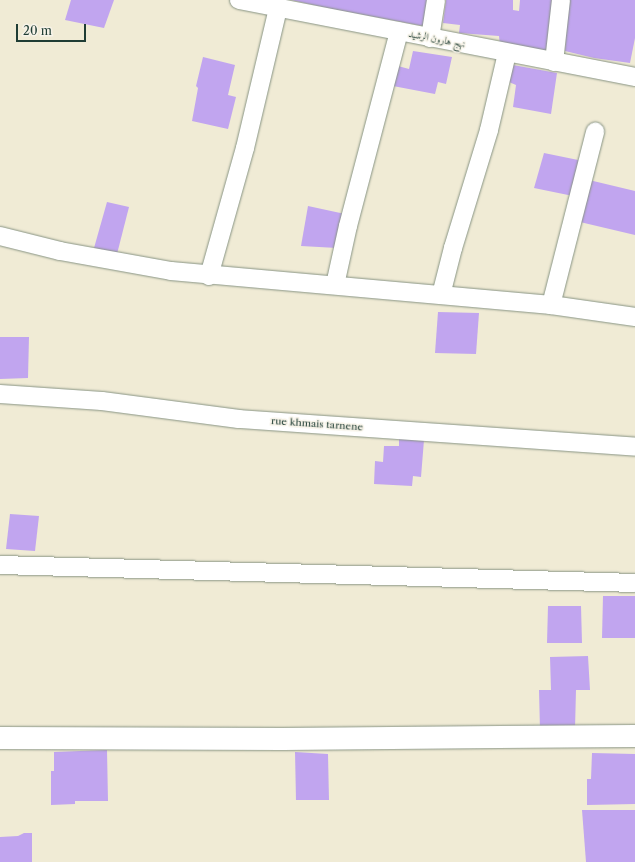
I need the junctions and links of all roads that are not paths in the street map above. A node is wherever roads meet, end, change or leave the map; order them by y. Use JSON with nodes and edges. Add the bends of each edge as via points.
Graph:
{"nodes":[{"id":1,"x":239,"y":0,"type":"edge"},
{"id":2,"x":436,"y":0,"type":"edge"},
{"id":3,"x":561,"y":0,"type":"edge"},
{"id":4,"x":269,"y":4,"type":"edge"},
{"id":5,"x":399,"y":32,"type":"junction"},
{"id":6,"x":430,"y":38,"type":"junction"},
{"id":7,"x":507,"y":53,"type":"junction"},
{"id":8,"x":554,"y":62,"type":"junction"},
{"id":9,"x":635,"y":77,"type":"edge"},
{"id":10,"x":595,"y":132,"type":"dead end"},
{"id":11,"x":0,"y":236,"type":"edge"},
{"id":12,"x":209,"y":276,"type":"junction"},
{"id":13,"x":335,"y":285,"type":"junction"},
{"id":14,"x":441,"y":295,"type":"junction"},
{"id":15,"x":551,"y":305,"type":"junction"},
{"id":16,"x":635,"y":317,"type":"edge"},
{"id":17,"x":0,"y":394,"type":"edge"},
{"id":18,"x":635,"y":447,"type":"edge"},
{"id":19,"x":0,"y":565,"type":"edge"},
{"id":20,"x":635,"y":583,"type":"edge"},
{"id":21,"x":635,"y":736,"type":"edge"},
{"id":22,"x":0,"y":738,"type":"edge"}],
"edges":[{"from":1,"to":4,"type":"street","name":"نهج هارون الرشيد"},
{"from":2,"to":6,"type":"street"},
{"from":3,"to":8,"type":"street"},
{"from":4,"to":5,"type":"street","name":"نهج هارون الرشيد"},
{"from":4,"to":12,"type":"street","via":[[245,148]]},
{"from":5,"to":6,"type":"street","name":"نهج هارون الرشيد"},
{"from":5,"to":13,"type":"street"},
{"from":6,"to":7,"type":"street","name":"نهج هارون الرشيد"},
{"from":7,"to":8,"type":"street","name":"نهج هارون الرشيد"},
{"from":7,"to":14,"type":"street","via":[[489,130]]},
{"from":8,"to":9,"type":"street","name":"نهج هارون الرشيد"},
{"from":10,"to":15,"type":"street"},
{"from":11,"to":12,"type":"street","via":[[68,252]]},
{"from":12,"to":13,"type":"street"},
{"from":13,"to":14,"type":"street"},
{"from":14,"to":15,"type":"street"},
{"from":15,"to":16,"type":"street"},
{"from":17,"to":18,"type":"street","name":"rue khmais tarnene","via":[[102,401],[239,419]]},
{"from":19,"to":20,"type":"street"},
{"from":21,"to":22,"type":"street"}]}
